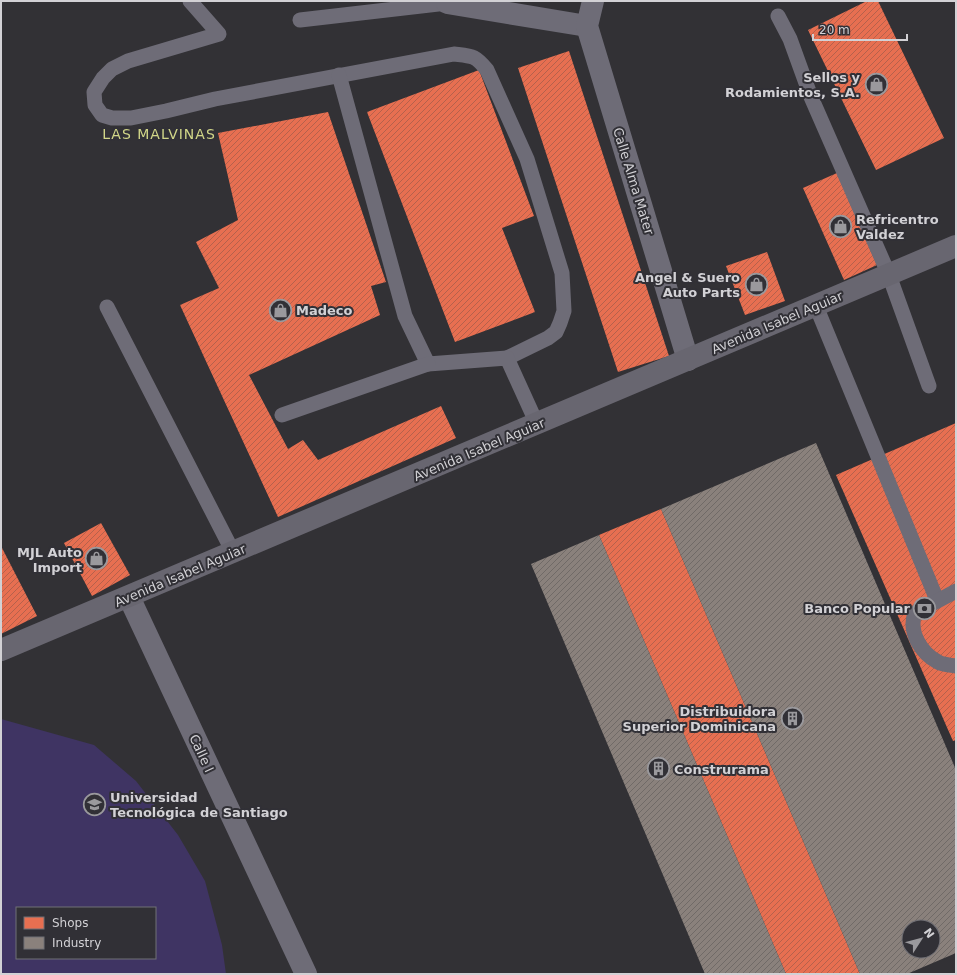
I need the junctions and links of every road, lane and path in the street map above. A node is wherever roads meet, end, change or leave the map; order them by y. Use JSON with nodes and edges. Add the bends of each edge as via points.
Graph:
{"nodes":[{"id":1,"x":190,"y":1,"type":"edge"},
{"id":2,"x":593,"y":1,"type":"edge"},
{"id":3,"x":447,"y":2,"type":"edge"},
{"id":4,"x":778,"y":16,"type":"dead end"},
{"id":5,"x":300,"y":20,"type":"dead end"},
{"id":6,"x":587,"y":26,"type":"junction"},
{"id":7,"x":339,"y":75,"type":"junction"},
{"id":8,"x":956,"y":246,"type":"edge"},
{"id":9,"x":889,"y":275,"type":"junction"},
{"id":10,"x":816,"y":306,"type":"junction"},
{"id":11,"x":106,"y":307,"type":"dead end"},
{"id":12,"x":507,"y":358,"type":"junction"},
{"id":13,"x":688,"y":360,"type":"junction"},
{"id":14,"x":428,"y":364,"type":"junction"},
{"id":15,"x":928,"y":386,"type":"dead end"},
{"id":16,"x":282,"y":415,"type":"dead end"},
{"id":17,"x":537,"y":424,"type":"junction"},
{"id":18,"x":233,"y":552,"type":"junction"},
{"id":19,"x":956,"y":591,"type":"edge"},
{"id":20,"x":129,"y":597,"type":"junction"},
{"id":21,"x":937,"y":600,"type":"junction"},
{"id":22,"x":1,"y":650,"type":"edge"},
{"id":23,"x":956,"y":666,"type":"edge"},
{"id":24,"x":306,"y":974,"type":"edge"}],
"edges":[{"from":1,"to":7,"type":"lane","via":[[219,34],[128,61],[112,69],[94,92],[95,105],[102,115],[131,118]]},
{"from":2,"to":6,"type":"street"},
{"from":3,"to":5,"type":"lane"},
{"from":3,"to":6,"type":"street"},
{"from":4,"to":9,"type":"lane"},
{"from":6,"to":13,"type":"street","name":"Calle Alma Mater"},
{"from":7,"to":12,"type":"lane","via":[[454,54],[478,59],[487,70],[526,159],[562,273],[564,311],[556,332]]},
{"from":7,"to":14,"type":"lane","via":[[405,316]]},
{"from":8,"to":9,"type":"main road","name":"Avenida Isabel Aguiar"},
{"from":9,"to":10,"type":"main road","name":"Avenida Isabel Aguiar"},
{"from":9,"to":15,"type":"lane"},
{"from":10,"to":13,"type":"main road","name":"Avenida Isabel Aguiar"},
{"from":10,"to":21,"type":"lane"},
{"from":11,"to":18,"type":"lane"},
{"from":12,"to":14,"type":"lane"},
{"from":12,"to":17,"type":"lane"},
{"from":13,"to":17,"type":"main road","name":"Avenida Isabel Aguiar"},
{"from":14,"to":16,"type":"lane"},
{"from":17,"to":18,"type":"main road","name":"Avenida Isabel Aguiar"},
{"from":18,"to":20,"type":"main road","name":"Avenida Isabel Aguiar"},
{"from":19,"to":21,"type":"lane"},
{"from":20,"to":22,"type":"main road","name":"Avenida Isabel Aguiar"},
{"from":20,"to":24,"type":"street","name":"Calle I"},
{"from":21,"to":23,"type":"lane","via":[[915,612],[912,620],[913,631],[927,655],[939,663]]}]}
